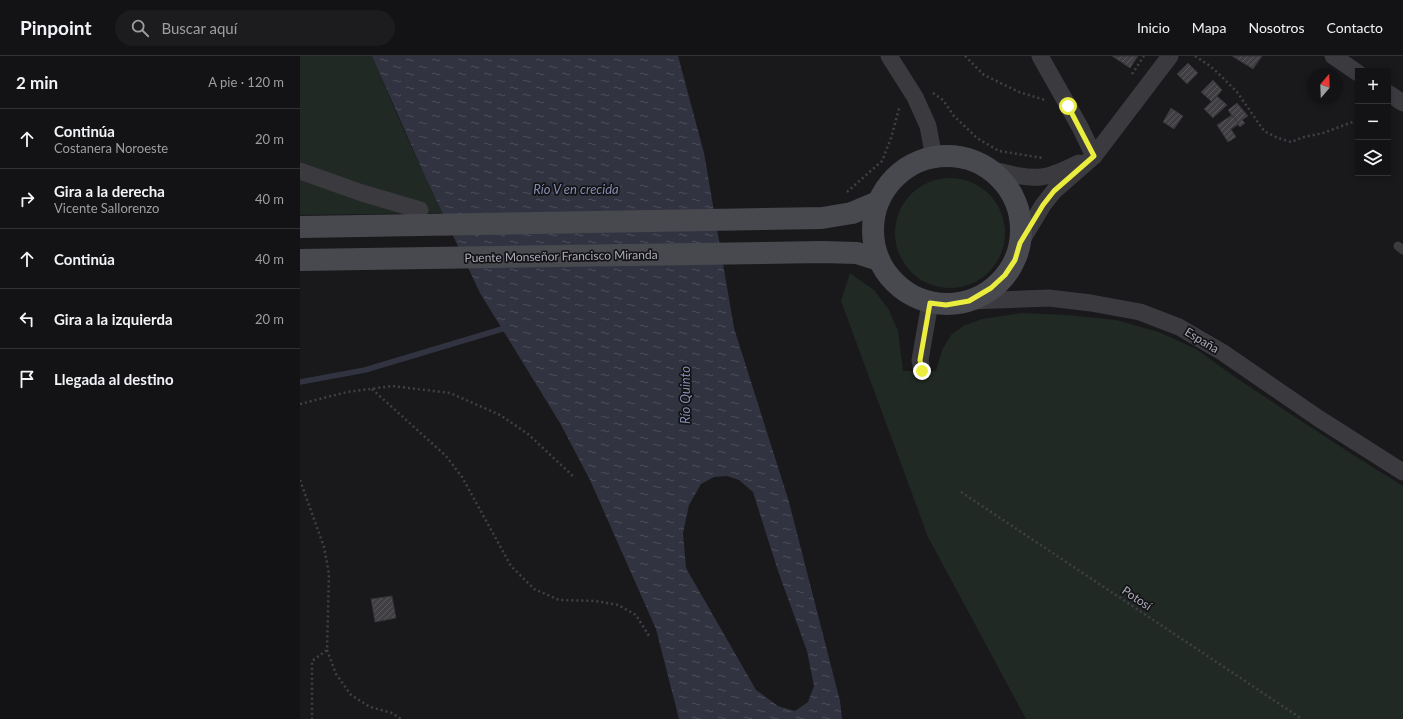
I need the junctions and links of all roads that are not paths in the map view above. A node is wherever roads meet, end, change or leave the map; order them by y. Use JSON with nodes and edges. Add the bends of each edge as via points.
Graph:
{"nodes":[{"id":1,"x":889,"y":56,"type":"edge"},
{"id":2,"x":1040,"y":56,"type":"edge"},
{"id":3,"x":1170,"y":56,"type":"edge"},
{"id":4,"x":1333,"y":56,"type":"edge"},
{"id":5,"x":1355,"y":71,"type":"edge"},
{"id":6,"x":1391,"y":95,"type":"edge"},
{"id":7,"x":1403,"y":103,"type":"edge"},
{"id":8,"x":1094,"y":156,"type":"junction"},
{"id":9,"x":934,"y":158,"type":"junction"},
{"id":10,"x":985,"y":168,"type":"junction"},
{"id":11,"x":300,"y":171,"type":"edge"},
{"id":12,"x":878,"y":202,"type":"junction"},
{"id":13,"x":420,"y":210,"type":"dead end"},
{"id":14,"x":300,"y":227,"type":"edge"},
{"id":15,"x":1020,"y":243,"type":"junction"},
{"id":16,"x":300,"y":260,"type":"edge"},
{"id":17,"x":879,"y":260,"type":"junction"},
{"id":18,"x":969,"y":301,"type":"junction"},
{"id":19,"x":930,"y":303,"type":"junction"},
{"id":20,"x":922,"y":371,"type":"dead end"},
{"id":21,"x":1403,"y":472,"type":"edge"}],
"edges":[{"from":1,"to":9,"type":"street","via":[[916,97],[928,126]]},
{"from":2,"to":8,"type":"street"},
{"from":3,"to":8,"type":"street"},
{"from":4,"to":5,"type":"street"},
{"from":6,"to":7,"type":"street"},
{"from":8,"to":10,"type":"street","via":[[1061,172],[1042,177],[1020,176]]},
{"from":8,"to":15,"type":"street","via":[[1054,191]]},
{"from":9,"to":10,"type":"street","via":[[944,156],[972,161]]},
{"from":9,"to":12,"type":"street","via":[[916,162],[898,175]]},
{"from":10,"to":15,"type":"street","via":[[1011,191],[1022,222]]},
{"from":11,"to":13,"type":"street"},
{"from":12,"to":14,"type":"street","via":[[852,213],[822,218]]},
{"from":12,"to":17,"type":"street","via":[[874,219],[874,238]]},
{"from":15,"to":18,"type":"street","via":[[1015,260],[1005,275],[991,288]]},
{"from":16,"to":17,"type":"street","name":"Puente Monseñor Francisco Miranda","via":[[822,252],[858,253]]},
{"from":17,"to":19,"type":"street","via":[[899,286],[913,296]]},
{"from":18,"to":19,"type":"street","via":[[946,305]]},
{"from":18,"to":21,"type":"street","name":"España","via":[[1049,298],[1091,303],[1140,312],[1179,327],[1222,352]]},
{"from":19,"to":20,"type":"street","via":[[920,360]]}]}
